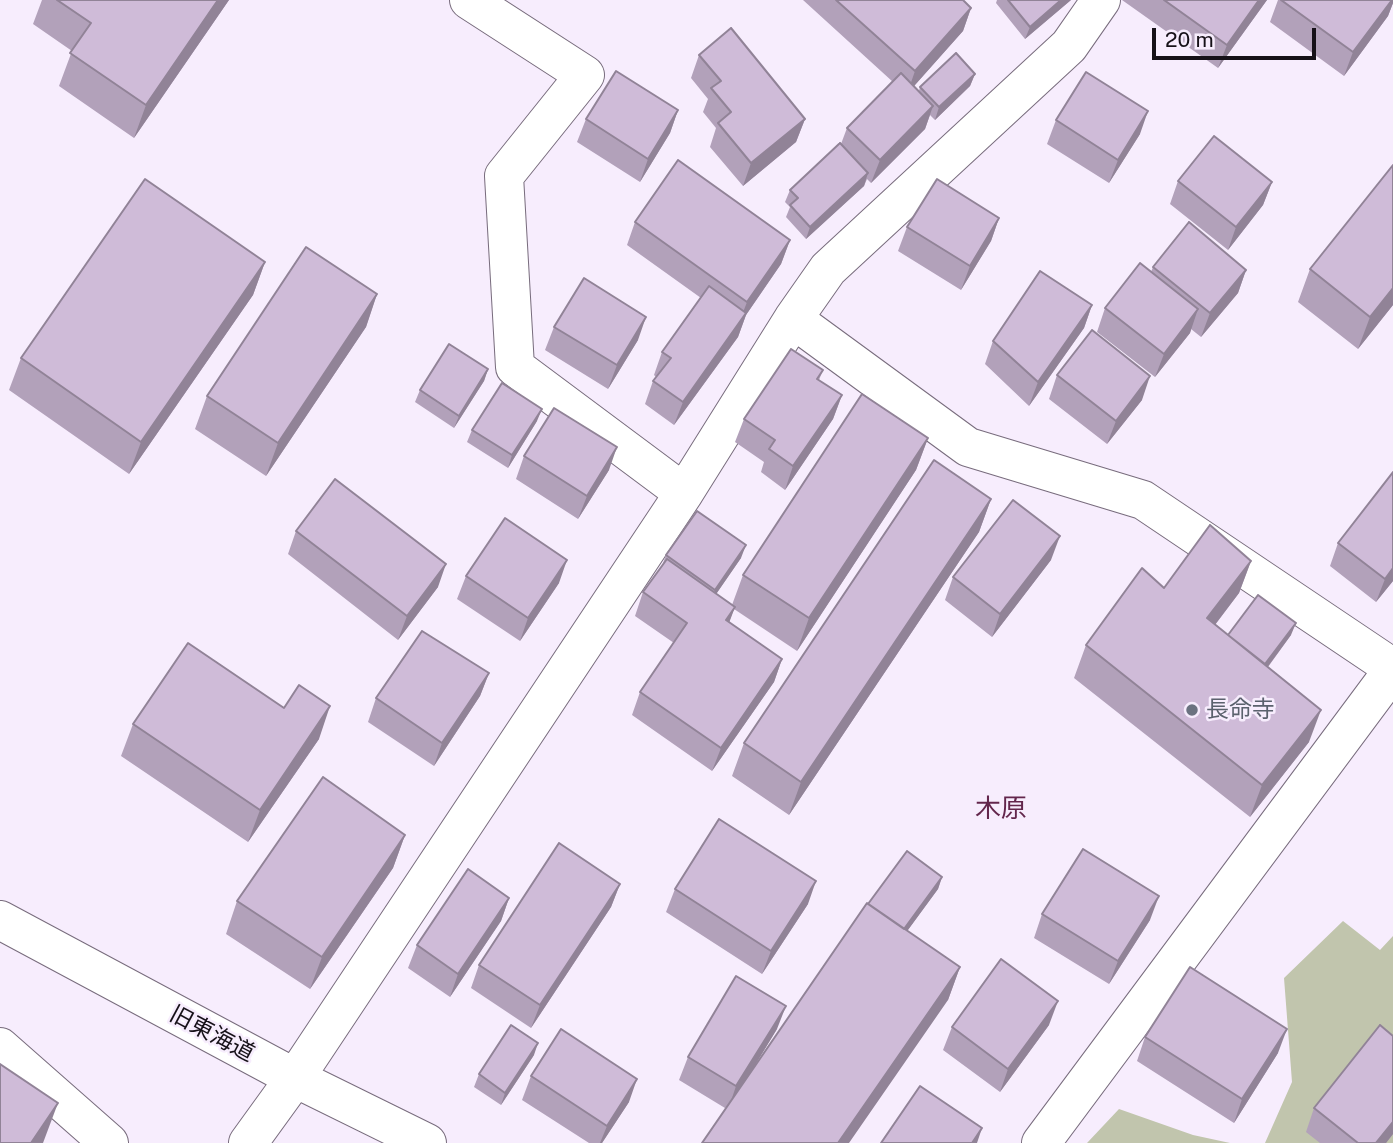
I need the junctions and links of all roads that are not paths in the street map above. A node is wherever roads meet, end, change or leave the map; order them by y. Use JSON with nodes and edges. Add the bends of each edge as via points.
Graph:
{"nodes":[{"id":1,"x":468,"y":0,"type":"edge"},
{"id":2,"x":1101,"y":0,"type":"edge"},
{"id":3,"x":793,"y":319,"type":"junction"},
{"id":4,"x":684,"y":493,"type":"junction"},
{"id":5,"x":1393,"y":669,"type":"edge"},
{"id":6,"x":0,"y":920,"type":"edge"},
{"id":7,"x":0,"y":1047,"type":"edge"},
{"id":8,"x":295,"y":1078,"type":"junction"},
{"id":9,"x":109,"y":1143,"type":"edge"},
{"id":10,"x":248,"y":1143,"type":"edge"},
{"id":11,"x":427,"y":1143,"type":"edge"},
{"id":12,"x":1041,"y":1143,"type":"edge"}],
"edges":[{"from":1,"to":4,"type":"street","via":[[585,75],[504,176],[515,367]]},
{"from":2,"to":3,"type":"street","via":[[1069,47],[828,269]]},
{"from":3,"to":4,"type":"street"},
{"from":3,"to":5,"type":"street","via":[[968,447],[1143,500]]},
{"from":4,"to":8,"type":"street"},
{"from":5,"to":12,"type":"street"},
{"from":6,"to":8,"type":"street","name":"旧東海道"},
{"from":7,"to":9,"type":"street"},
{"from":8,"to":10,"type":"street"},
{"from":8,"to":11,"type":"street","name":"旧東海道"}]}
